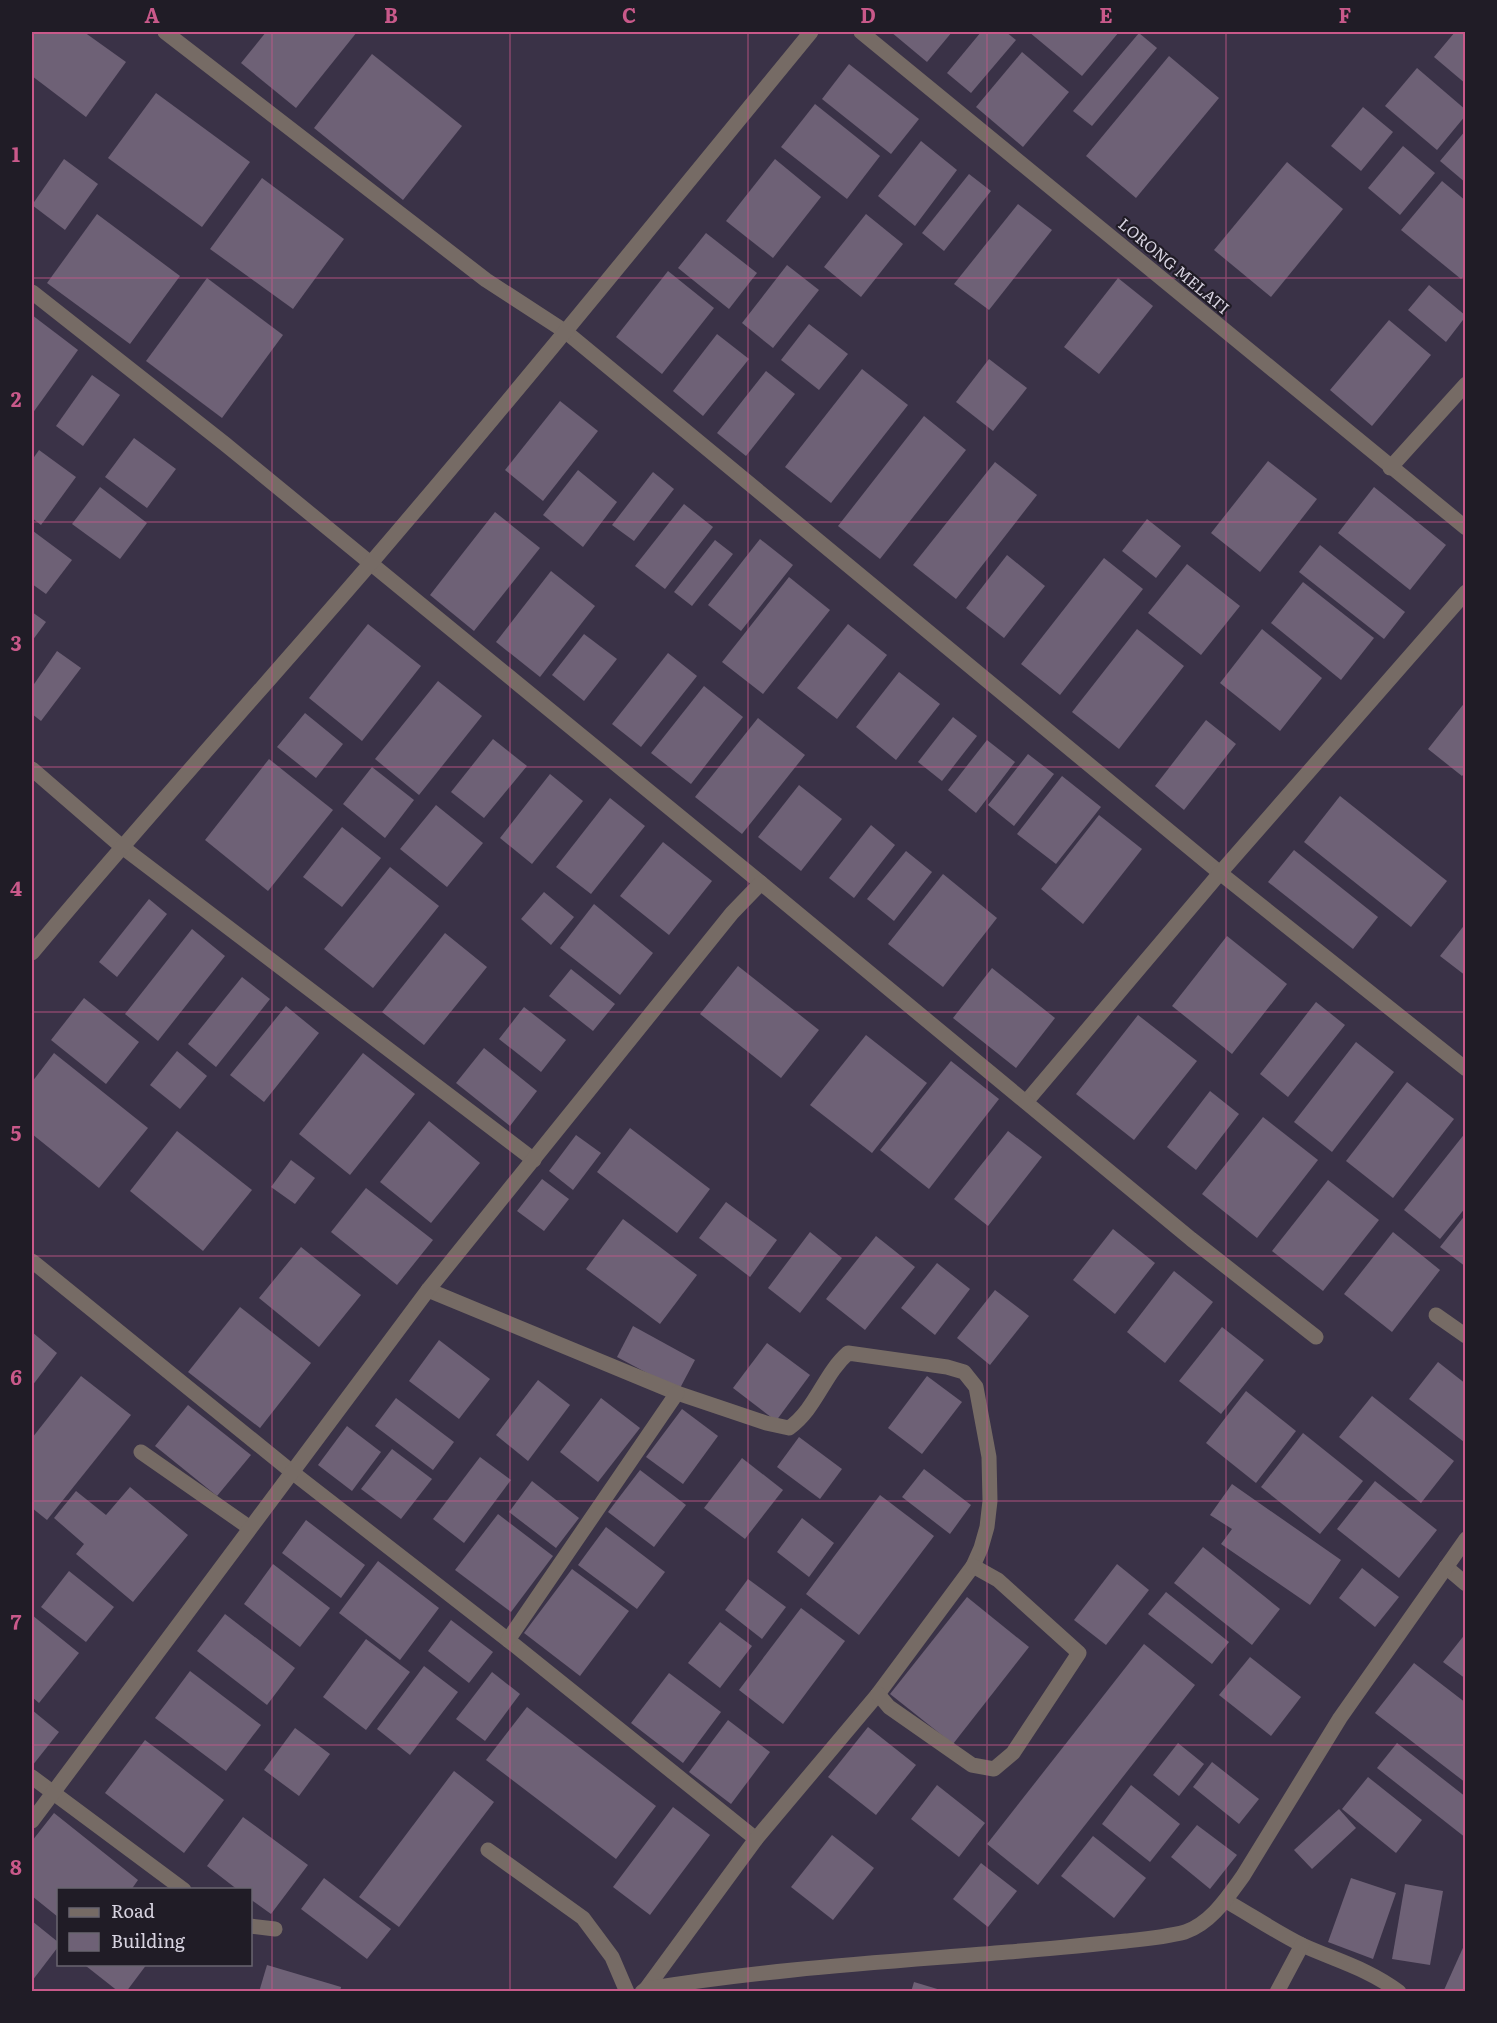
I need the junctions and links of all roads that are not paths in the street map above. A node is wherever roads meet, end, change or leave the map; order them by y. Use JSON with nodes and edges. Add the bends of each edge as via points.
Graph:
{"nodes":[{"id":1,"x":165,"y":32,"type":"edge"},
{"id":2,"x":811,"y":32,"type":"edge"},
{"id":3,"x":861,"y":32,"type":"edge"},
{"id":4,"x":32,"y":292,"type":"edge"},
{"id":5,"x":566,"y":332,"type":"junction"},
{"id":6,"x":1466,"y":384,"type":"edge"},
{"id":7,"x":1390,"y":468,"type":"junction"},
{"id":8,"x":1466,"y":528,"type":"edge"},
{"id":9,"x":370,"y":564,"type":"junction"},
{"id":10,"x":1466,"y":592,"type":"edge"},
{"id":11,"x":32,"y":769,"type":"edge"},
{"id":12,"x":121,"y":846,"type":"junction"},
{"id":13,"x":1220,"y":873,"type":"junction"},
{"id":14,"x":761,"y":883,"type":"junction"},
{"id":15,"x":32,"y":953,"type":"edge"},
{"id":16,"x":1466,"y":1069,"type":"edge"},
{"id":17,"x":1026,"y":1102,"type":"junction"},
{"id":18,"x":534,"y":1160,"type":"junction"},
{"id":19,"x":32,"y":1261,"type":"edge"},
{"id":20,"x":429,"y":1290,"type":"junction"},
{"id":21,"x":1436,"y":1315,"type":"dead end"},
{"id":22,"x":1466,"y":1336,"type":"edge"},
{"id":23,"x":1316,"y":1337,"type":"dead end"},
{"id":24,"x":677,"y":1393,"type":"junction"},
{"id":25,"x":141,"y":1452,"type":"dead end"},
{"id":26,"x":292,"y":1472,"type":"junction"},
{"id":27,"x":250,"y":1528,"type":"junction"},
{"id":28,"x":1466,"y":1539,"type":"edge"},
{"id":29,"x":973,"y":1566,"type":"junction"},
{"id":30,"x":1446,"y":1567,"type":"junction"},
{"id":31,"x":1466,"y":1584,"type":"edge"},
{"id":32,"x":508,"y":1640,"type":"junction"},
{"id":33,"x":878,"y":1694,"type":"junction"},
{"id":34,"x":32,"y":1777,"type":"edge"},
{"id":35,"x":53,"y":1794,"type":"junction"},
{"id":36,"x":32,"y":1821,"type":"edge"},
{"id":37,"x":756,"y":1839,"type":"junction"},
{"id":38,"x":488,"y":1850,"type":"dead end"},
{"id":39,"x":181,"y":1888,"type":"edge"},
{"id":40,"x":1226,"y":1900,"type":"junction"},
{"id":41,"x":252,"y":1926,"type":"edge"},
{"id":42,"x":275,"y":1929,"type":"dead end"},
{"id":43,"x":1302,"y":1944,"type":"junction"},
{"id":44,"x":644,"y":1990,"type":"edge"},
{"id":45,"x":627,"y":1992,"type":"edge"},
{"id":46,"x":1277,"y":1992,"type":"edge"},
{"id":47,"x":1399,"y":1992,"type":"edge"}],
"edges":[{"from":1,"to":5,"type":"street","via":[[486,280]]},
{"from":2,"to":5,"type":"street"},
{"from":3,"to":7,"type":"street","name":"LORONG MELATI"},
{"from":4,"to":9,"type":"street"},
{"from":5,"to":9,"type":"street"},
{"from":5,"to":13,"type":"street"},
{"from":6,"to":7,"type":"street"},
{"from":7,"to":8,"type":"street","name":"LORONG MELATI"},
{"from":9,"to":12,"type":"street"},
{"from":9,"to":14,"type":"street"},
{"from":10,"to":13,"type":"street"},
{"from":11,"to":12,"type":"street"},
{"from":12,"to":15,"type":"street"},
{"from":12,"to":18,"type":"street"},
{"from":13,"to":16,"type":"street"},
{"from":13,"to":17,"type":"street"},
{"from":14,"to":17,"type":"street"},
{"from":14,"to":18,"type":"street","via":[[732,913]]},
{"from":17,"to":23,"type":"street"},
{"from":18,"to":20,"type":"street"},
{"from":19,"to":26,"type":"street"},
{"from":20,"to":24,"type":"street"},
{"from":20,"to":26,"type":"street"},
{"from":21,"to":22,"type":"street"},
{"from":24,"to":29,"type":"street","via":[[789,1428],[802,1419],[835,1364],[848,1353],[964,1372],[976,1387],[989,1457],[987,1527]]},
{"from":24,"to":32,"type":"street"},
{"from":25,"to":27,"type":"street"},
{"from":26,"to":27,"type":"street"},
{"from":26,"to":32,"type":"street"},
{"from":27,"to":35,"type":"street"},
{"from":28,"to":30,"type":"street"},
{"from":29,"to":33,"type":"street"},
{"from":29,"to":33,"type":"street","via":[[998,1580],[1079,1653],[1013,1753],[994,1769],[972,1765],[889,1707]]},
{"from":30,"to":31,"type":"street"},
{"from":30,"to":40,"type":"street","via":[[1340,1718]]},
{"from":32,"to":37,"type":"street"},
{"from":33,"to":37,"type":"street"},
{"from":34,"to":35,"type":"street"},
{"from":35,"to":36,"type":"street"},
{"from":35,"to":39,"type":"street"},
{"from":37,"to":44,"type":"street"},
{"from":38,"to":45,"type":"street","via":[[584,1918],[612,1957]]},
{"from":40,"to":43,"type":"street"},
{"from":40,"to":44,"type":"street","via":[[1203,1923],[1184,1932],[1151,1938],[742,1975]]},
{"from":41,"to":42,"type":"street"},
{"from":43,"to":46,"type":"street"},
{"from":43,"to":47,"type":"street","via":[[1358,1967]]}]}
